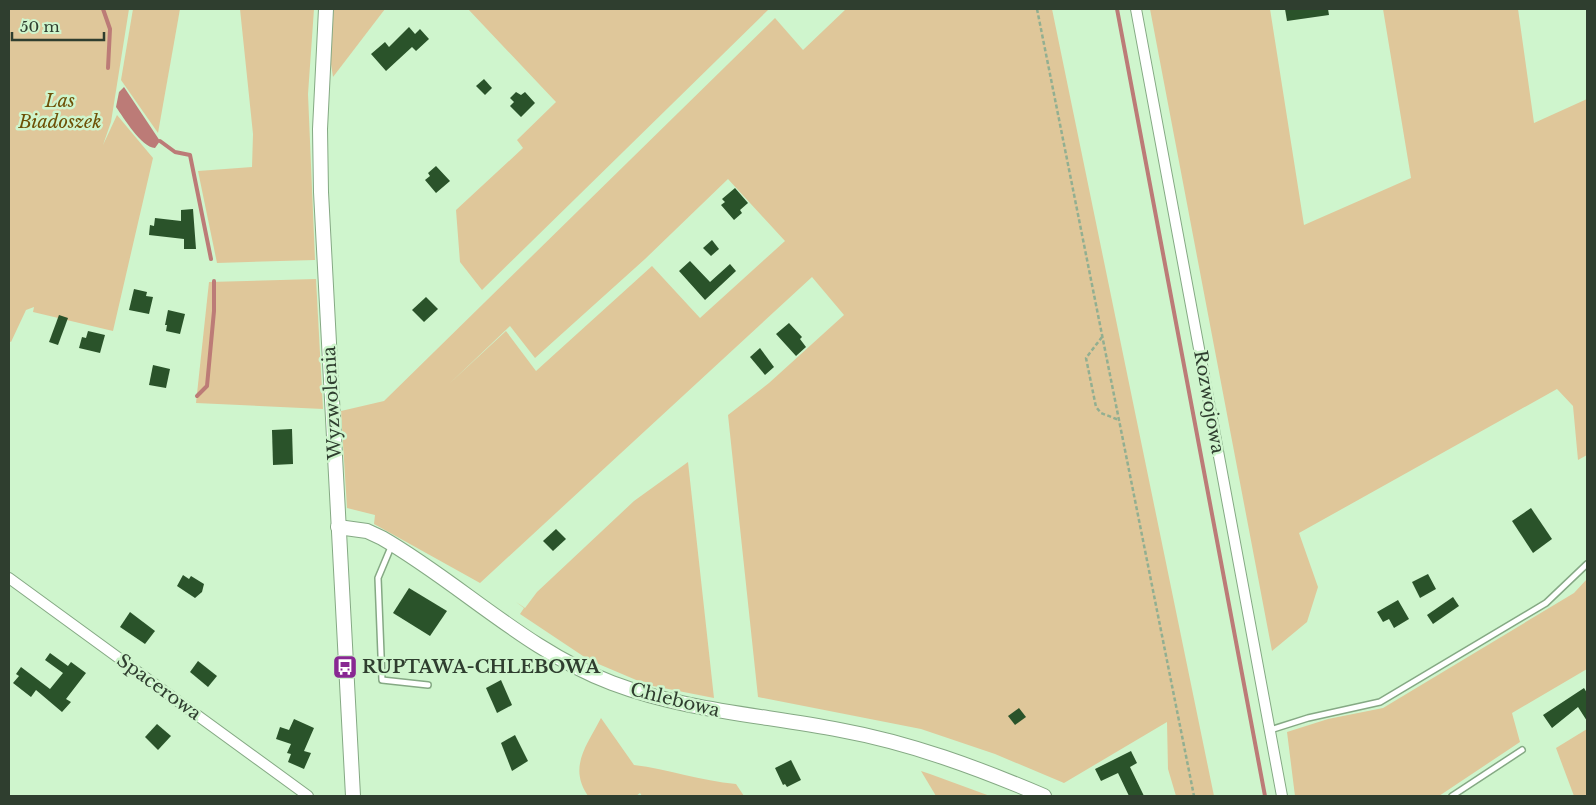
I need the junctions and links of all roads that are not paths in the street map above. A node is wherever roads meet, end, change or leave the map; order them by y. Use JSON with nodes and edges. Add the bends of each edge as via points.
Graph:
{"nodes":[{"id":1,"x":326,"y":9,"type":"edge"},
{"id":2,"x":1136,"y":9,"type":"edge"},
{"id":3,"x":338,"y":527,"type":"junction"},
{"id":4,"x":392,"y":544,"type":"junction"},
{"id":5,"x":1587,"y":564,"type":"edge"},
{"id":6,"x":9,"y":578,"type":"edge"},
{"id":7,"x":428,"y":685,"type":"dead end"},
{"id":8,"x":1270,"y":730,"type":"junction"},
{"id":9,"x":1522,"y":750,"type":"dead end"},
{"id":10,"x":308,"y":796,"type":"edge"},
{"id":11,"x":353,"y":796,"type":"edge"},
{"id":12,"x":1044,"y":796,"type":"edge"},
{"id":13,"x":1282,"y":796,"type":"edge"},
{"id":14,"x":1452,"y":796,"type":"edge"}],
"edges":[{"from":1,"to":3,"type":"street","name":"Wyzwolenia","via":[[320,119],[321,183]]},
{"from":2,"to":8,"type":"street","name":"Rozwojowa"},
{"from":3,"to":4,"type":"street","name":"Chlebowa","via":[[367,531]]},
{"from":3,"to":11,"type":"street","name":"Wyzwolenia"},
{"from":4,"to":7,"type":"lane","via":[[378,578],[382,680]]},
{"from":4,"to":12,"type":"street","name":"Chlebowa","via":[[537,644],[606,681],[677,704],[839,729],[911,746]]},
{"from":5,"to":8,"type":"lane","via":[[1546,603],[1380,702]]},
{"from":6,"to":10,"type":"street","name":"Spacerowa"},
{"from":8,"to":13,"type":"street","name":"Rozwojowa"},
{"from":9,"to":14,"type":"lane"}]}
